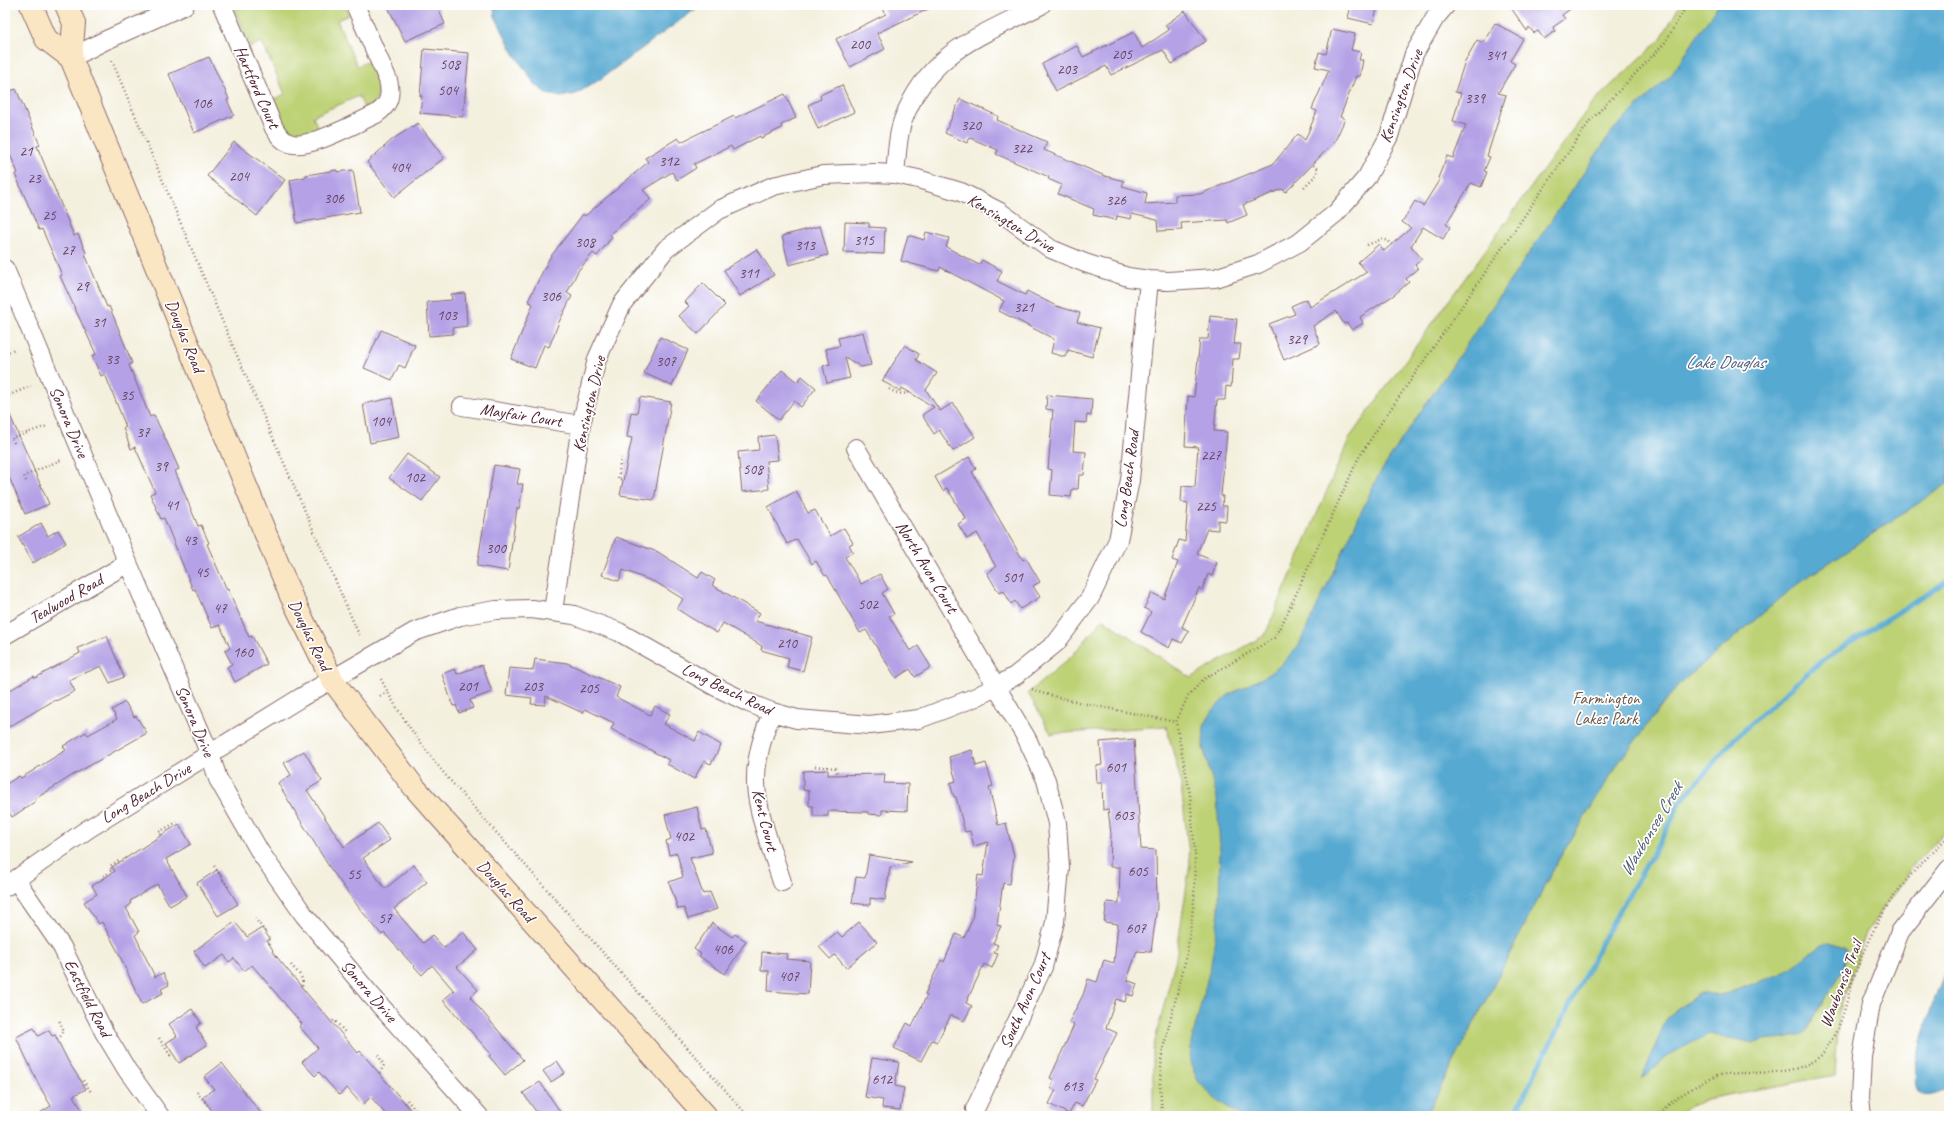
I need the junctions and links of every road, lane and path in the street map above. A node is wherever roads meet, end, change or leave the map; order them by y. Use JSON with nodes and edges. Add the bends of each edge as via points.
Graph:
{"nodes":[{"id":1,"x":31,"y":5,"type":"edge"},
{"id":2,"x":66,"y":5,"type":"edge"},
{"id":3,"x":185,"y":5,"type":"edge"},
{"id":4,"x":222,"y":5,"type":"edge"},
{"id":5,"x":355,"y":5,"type":"edge"},
{"id":6,"x":1041,"y":5,"type":"edge"},
{"id":7,"x":1446,"y":5,"type":"edge"},
{"id":8,"x":1687,"y":5,"type":"edge"},
{"id":9,"x":71,"y":58,"type":"junction"},
{"id":10,"x":112,"y":61,"type":"dead end"},
{"id":11,"x":1314,"y":165,"type":"dead end"},
{"id":12,"x":895,"y":174,"type":"junction"},
{"id":13,"x":1304,"y":188,"type":"dead end"},
{"id":14,"x":1392,"y":245,"type":"dead end"},
{"id":15,"x":1367,"y":246,"type":"dead end"},
{"id":16,"x":5,"y":269,"type":"edge"},
{"id":17,"x":1149,"y":280,"type":"junction"},
{"id":18,"x":15,"y":349,"type":"dead end"},
{"id":19,"x":5,"y":353,"type":"edge"},
{"id":20,"x":31,"y":386,"type":"dead end"},
{"id":21,"x":889,"y":389,"type":"dead end"},
{"id":22,"x":910,"y":391,"type":"dead end"},
{"id":23,"x":5,"y":397,"type":"edge"},
{"id":24,"x":462,"y":406,"type":"dead end"},
{"id":25,"x":581,"y":425,"type":"junction"},
{"id":26,"x":47,"y":426,"type":"dead end"},
{"id":27,"x":14,"y":443,"type":"dead end"},
{"id":28,"x":856,"y":448,"type":"dead end"},
{"id":29,"x":621,"y":458,"type":"dead end"},
{"id":30,"x":61,"y":460,"type":"dead end"},
{"id":31,"x":621,"y":479,"type":"dead end"},
{"id":32,"x":26,"y":481,"type":"dead end"},
{"id":33,"x":128,"y":563,"type":"junction"},
{"id":34,"x":553,"y":611,"type":"junction"},
{"id":35,"x":5,"y":635,"type":"edge"},
{"id":36,"x":360,"y":637,"type":"dead end"},
{"id":37,"x":381,"y":679,"type":"dead end"},
{"id":38,"x":333,"y":680,"type":"junction"},
{"id":39,"x":997,"y":686,"type":"junction"},
{"id":40,"x":1032,"y":689,"type":"dead end"},
{"id":41,"x":387,"y":692,"type":"junction"},
{"id":42,"x":380,"y":696,"type":"dead end"},
{"id":43,"x":772,"y":712,"type":"junction"},
{"id":44,"x":1176,"y":722,"type":"junction"},
{"id":45,"x":210,"y":754,"type":"junction"},
{"id":46,"x":815,"y":766,"type":"dead end"},
{"id":47,"x":838,"y":775,"type":"dead end"},
{"id":48,"x":177,"y":822,"type":"dead end"},
{"id":49,"x":161,"y":835,"type":"dead end"},
{"id":50,"x":1949,"y":836,"type":"edge"},
{"id":51,"x":120,"y":860,"type":"dead end"},
{"id":52,"x":214,"y":866,"type":"dead end"},
{"id":53,"x":1949,"y":869,"type":"edge"},
{"id":54,"x":103,"y":879,"type":"dead end"},
{"id":55,"x":782,"y":882,"type":"dead end"},
{"id":56,"x":10,"y":884,"type":"edge"},
{"id":57,"x":229,"y":888,"type":"dead end"},
{"id":58,"x":255,"y":918,"type":"dead end"},
{"id":59,"x":266,"y":933,"type":"dead end"},
{"id":60,"x":290,"y":966,"type":"dead end"},
{"id":61,"x":302,"y":986,"type":"dead end"},
{"id":62,"x":59,"y":1020,"type":"dead end"},
{"id":63,"x":333,"y":1021,"type":"dead end"},
{"id":64,"x":345,"y":1032,"type":"dead end"},
{"id":65,"x":159,"y":1038,"type":"dead end"},
{"id":66,"x":57,"y":1039,"type":"dead end"},
{"id":67,"x":172,"y":1053,"type":"dead end"},
{"id":68,"x":378,"y":1055,"type":"dead end"},
{"id":69,"x":380,"y":1072,"type":"dead end"},
{"id":70,"x":80,"y":1080,"type":"dead end"},
{"id":71,"x":91,"y":1092,"type":"dead end"},
{"id":72,"x":197,"y":1092,"type":"dead end"},
{"id":73,"x":407,"y":1100,"type":"dead end"},
{"id":74,"x":210,"y":1108,"type":"dead end"},
{"id":75,"x":975,"y":1109,"type":"dead end"},
{"id":76,"x":160,"y":1116,"type":"edge"},
{"id":77,"x":420,"y":1116,"type":"edge"},
{"id":78,"x":479,"y":1116,"type":"edge"},
{"id":79,"x":706,"y":1116,"type":"edge"},
{"id":80,"x":748,"y":1116,"type":"edge"},
{"id":81,"x":1162,"y":1116,"type":"edge"},
{"id":82,"x":1657,"y":1116,"type":"edge"},
{"id":83,"x":1862,"y":1116,"type":"edge"}],
"edges":[{"from":1,"to":9,"type":"street","via":[[46,39]]},
{"from":2,"to":9,"type":"street","name":"Douglas Road","via":[[74,23]]},
{"from":3,"to":9,"type":"street"},
{"from":4,"to":5,"type":"street","name":"Hartford Court","via":[[274,128],[280,138],[290,144],[301,145],[376,114],[390,99],[388,80]]},
{"from":6,"to":12,"type":"street","via":[[969,42],[944,58],[930,72],[918,88],[903,121]]},
{"from":7,"to":17,"type":"street","name":"Kensington Drive","via":[[1435,18],[1414,54],[1388,136],[1367,177],[1336,213],[1300,242],[1258,264],[1215,278]]},
{"from":8,"to":44,"type":"path","via":[[1660,49],[1590,121],[1383,420],[1358,460],[1286,618],[1274,638],[1204,679],[1188,696]]},
{"from":9,"to":38,"type":"street","name":"Douglas Road","via":[[291,596]]},
{"from":10,"to":36,"type":"path"},
{"from":11,"to":13,"type":"path","via":[[1317,174]]},
{"from":12,"to":17,"type":"street","name":"Kensington Drive","via":[[961,192],[1000,212],[1051,249],[1128,277]]},
{"from":12,"to":25,"type":"street","name":"Kensington Drive","via":[[823,175],[773,186],[718,210],[666,249],[622,304],[597,359]]},
{"from":14,"to":15,"type":"path","via":[[1382,239]]},
{"from":16,"to":33,"type":"street","name":"Sonora Drive"},
{"from":17,"to":39,"type":"street","name":"Long Beach Road","via":[[1130,480],[1118,540],[1090,598],[1056,643],[1015,676]]},
{"from":18,"to":19,"type":"path"},
{"from":20,"to":23,"type":"path"},
{"from":21,"to":22,"type":"path","via":[[898,394]]},
{"from":24,"to":25,"type":"street","name":"Mayfair Court"},
{"from":25,"to":34,"type":"street","name":"Kensington Drive"},
{"from":26,"to":27,"type":"path","via":[[12,438]]},
{"from":28,"to":39,"type":"street","name":"North Avon Court"},
{"from":29,"to":31,"type":"path","via":[[618,479]]},
{"from":30,"to":32,"type":"path","via":[[24,476]]},
{"from":33,"to":35,"type":"street","name":"Tealwood Road"},
{"from":33,"to":45,"type":"street","name":"Sonora Drive"},
{"from":34,"to":38,"type":"street","name":"Long Beach Road","via":[[496,610],[460,616],[414,632]]},
{"from":34,"to":43,"type":"street","name":"Long Beach Road","via":[[574,615],[619,632],[716,687]]},
{"from":37,"to":41,"type":"path"},
{"from":38,"to":45,"type":"street","name":"Long Beach Drive"},
{"from":38,"to":79,"type":"street","name":"Douglas Road","via":[[414,787]]},
{"from":39,"to":43,"type":"street","name":"Long Beach Road","via":[[919,719],[884,724],[796,718]]},
{"from":39,"to":75,"type":"street","name":"South Avon Court","via":[[1027,739],[1046,780],[1057,823],[1060,868],[1055,922],[1043,967]]},
{"from":40,"to":44,"type":"path","via":[[1082,703]]},
{"from":41,"to":42,"type":"path"},
{"from":41,"to":80,"type":"path","via":[[447,777]]},
{"from":43,"to":55,"type":"street","name":"Kent Court","via":[[757,757],[756,784],[760,810]]},
{"from":44,"to":81,"type":"path","via":[[1190,794],[1195,855],[1194,901],[1187,954],[1162,1053]]},
{"from":45,"to":56,"type":"street","name":"Long Beach Drive","via":[[88,829]]},
{"from":45,"to":78,"type":"street","name":"Sonora Drive","via":[[218,779],[260,852],[304,915],[369,993]]},
{"from":46,"to":47,"type":"path","via":[[835,768]]},
{"from":48,"to":49,"type":"path","via":[[159,832]]},
{"from":50,"to":82,"type":"path","name":"Waubonsie Trail","via":[[1911,875],[1878,921],[1855,974],[1836,1035],[1821,1056],[1809,1064],[1789,1070],[1724,1074],[1683,1094]]},
{"from":51,"to":54,"type":"path","via":[[110,866],[112,870],[102,877]]},
{"from":52,"to":57,"type":"path"},
{"from":53,"to":83,"type":"street","via":[[1900,932],[1872,1004],[1862,1057]]},
{"from":56,"to":76,"type":"street","name":"Eastfield Road","via":[[62,947],[104,1032]]},
{"from":58,"to":59,"type":"path"},
{"from":60,"to":61,"type":"path","via":[[303,980]]},
{"from":62,"to":66,"type":"path","via":[[63,1028],[61,1036]]},
{"from":63,"to":64,"type":"path"},
{"from":65,"to":67,"type":"path","via":[[170,1055]]},
{"from":68,"to":69,"type":"path","via":[[384,1065]]},
{"from":70,"to":71,"type":"path","via":[[82,1079]]},
{"from":72,"to":74,"type":"path"},
{"from":73,"to":77,"type":"path"}]}
